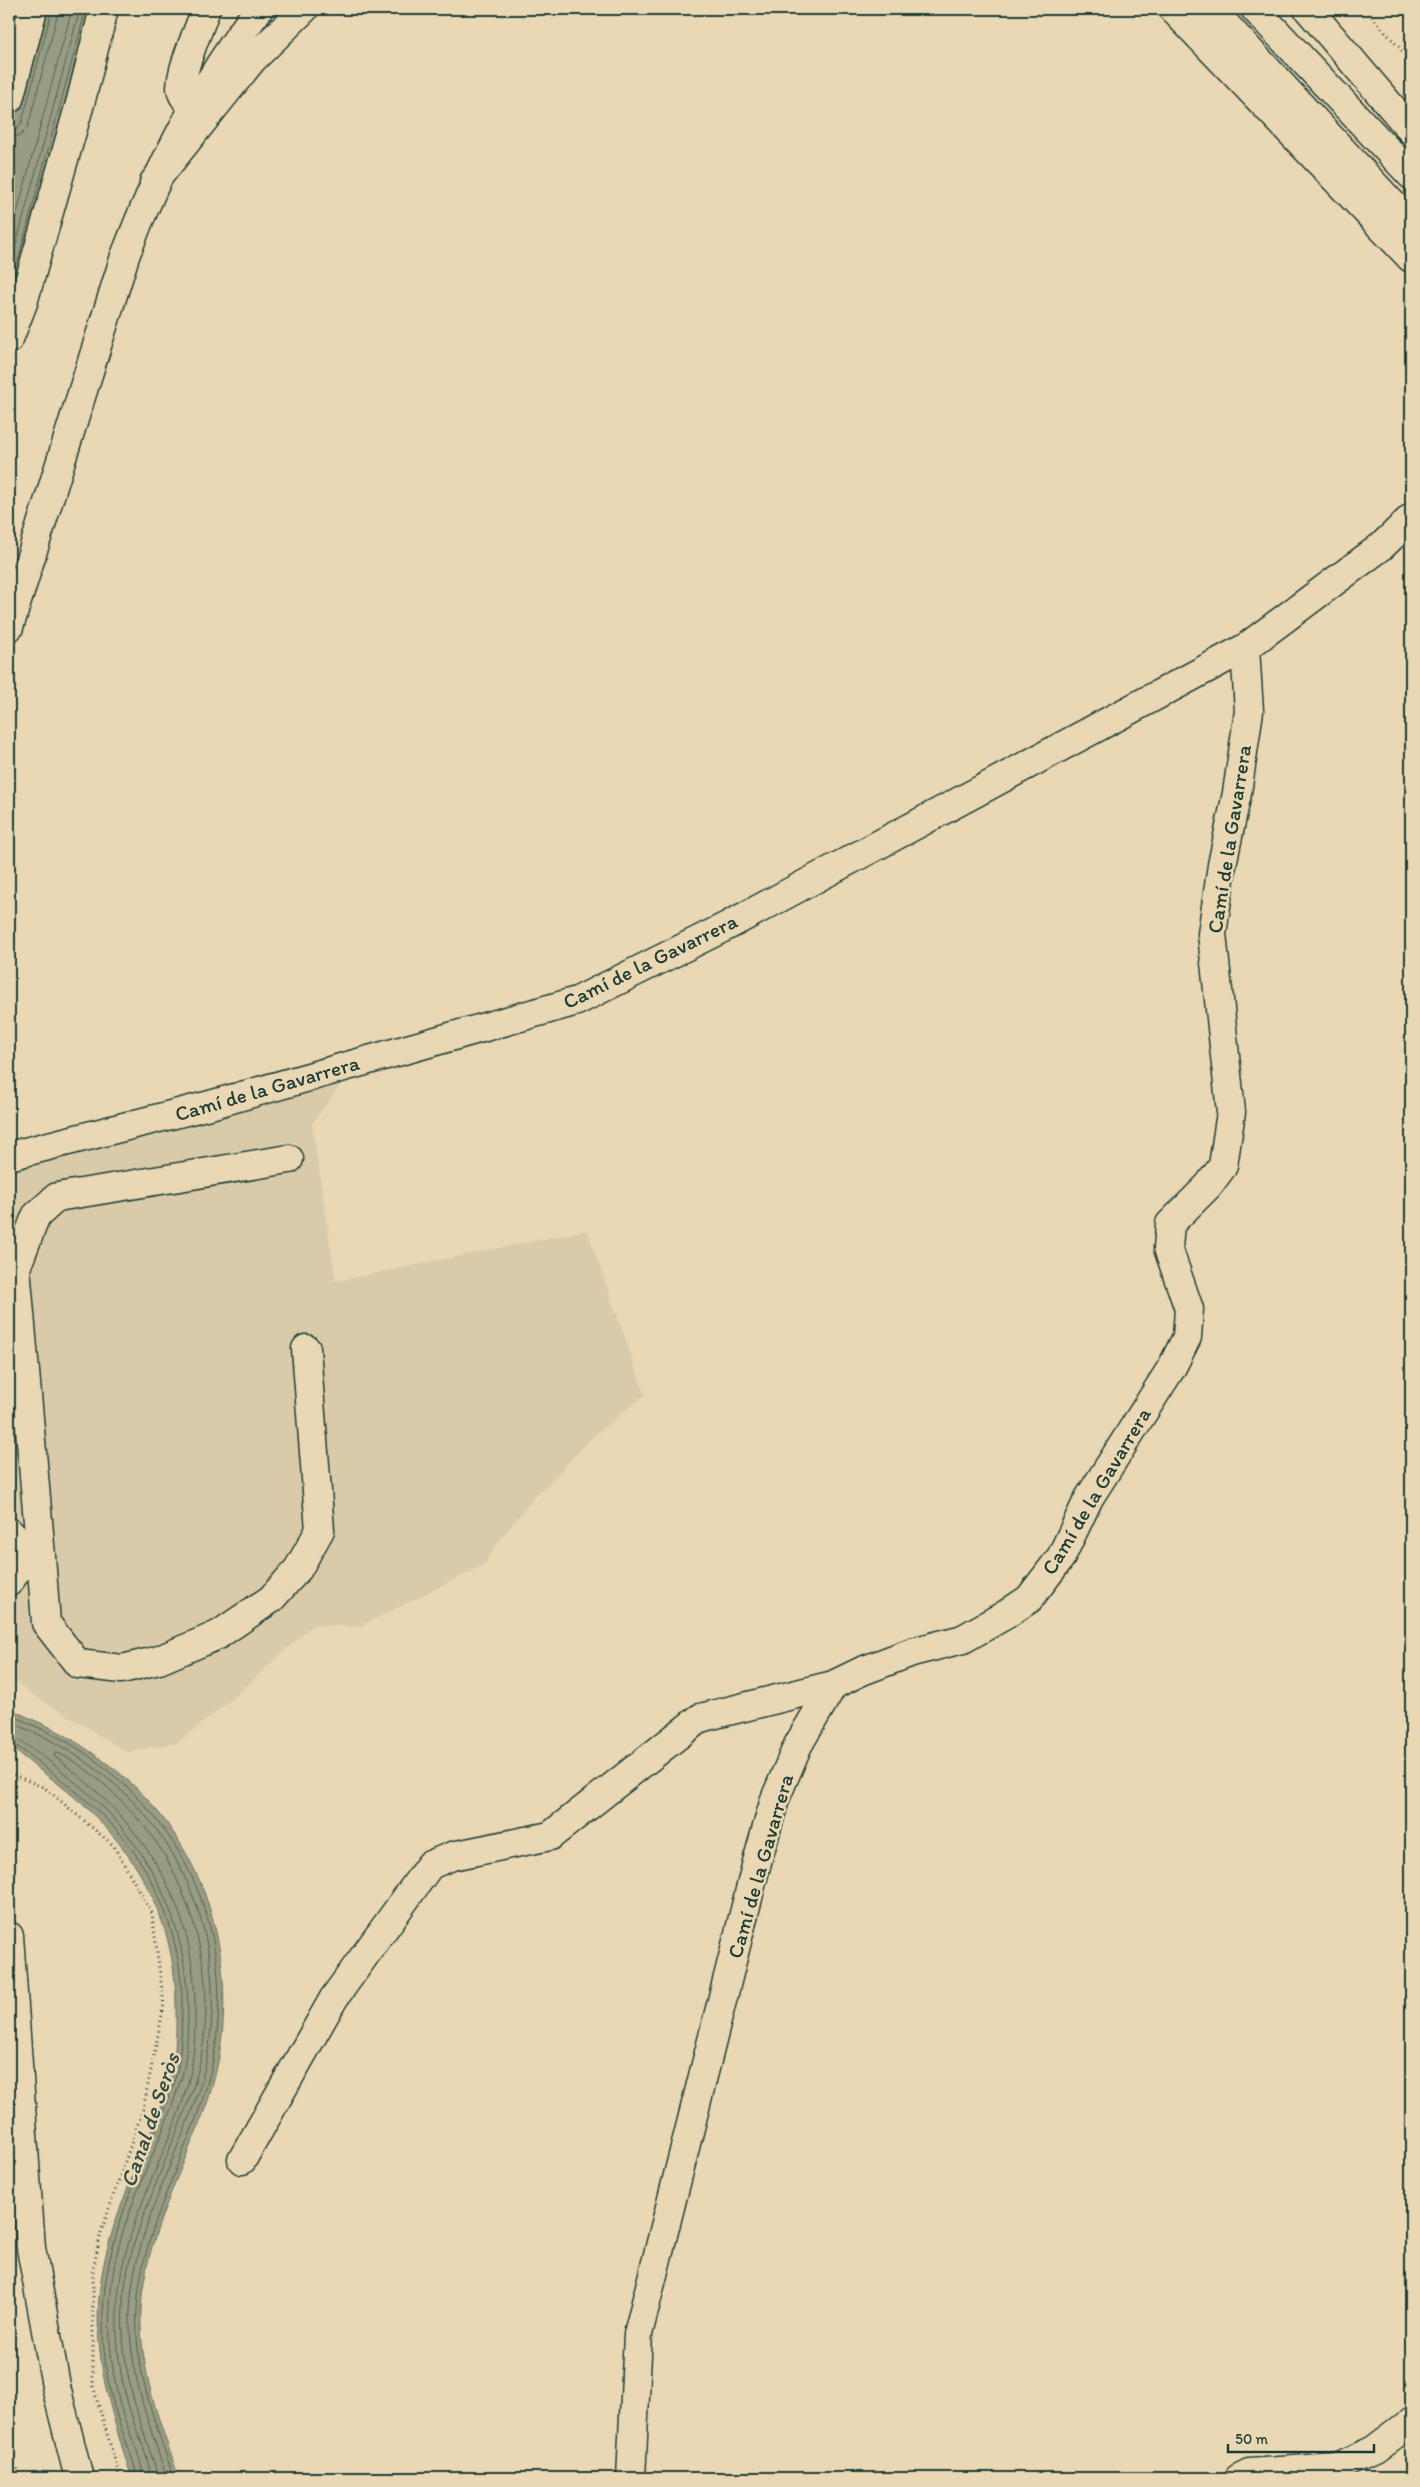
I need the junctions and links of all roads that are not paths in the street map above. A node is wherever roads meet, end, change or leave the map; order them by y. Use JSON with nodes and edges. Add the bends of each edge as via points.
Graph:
{"nodes":[{"id":1,"x":34,"y":9,"type":"edge"},
{"id":2,"x":104,"y":9,"type":"edge"},
{"id":3,"x":206,"y":9,"type":"edge"},
{"id":4,"x":259,"y":9,"type":"edge"},
{"id":5,"x":304,"y":9,"type":"edge"},
{"id":6,"x":1173,"y":9,"type":"edge"},
{"id":7,"x":1211,"y":9,"type":"edge"},
{"id":8,"x":1255,"y":9,"type":"edge"},
{"id":9,"x":1308,"y":9,"type":"edge"},
{"id":10,"x":9,"y":99,"type":"edge"},
{"id":11,"x":194,"y":107,"type":"junction"},
{"id":12,"x":1411,"y":130,"type":"edge"},
{"id":13,"x":1411,"y":175,"type":"edge"},
{"id":14,"x":154,"y":182,"type":"junction"},
{"id":15,"x":1411,"y":224,"type":"edge"},
{"id":16,"x":1411,"y":258,"type":"edge"},
{"id":17,"x":9,"y":339,"type":"edge"},
{"id":18,"x":1411,"y":518,"type":"edge"},
{"id":19,"x":9,"y":627,"type":"edge"},
{"id":20,"x":1245,"y":648,"type":"junction"},
{"id":21,"x":9,"y":1156,"type":"edge"},
{"id":22,"x":290,"y":1159,"type":"dead end"},
{"id":23,"x":306,"y":1349,"type":"dead end"},
{"id":24,"x":22,"y":1549,"type":"edge"},
{"id":25,"x":9,"y":1582,"type":"edge"},
{"id":26,"x":833,"y":1686,"type":"junction"},
{"id":27,"x":9,"y":1936,"type":"edge"},
{"id":28,"x":242,"y":2160,"type":"dead end"},
{"id":29,"x":1411,"y":2422,"type":"edge"},
{"id":30,"x":79,"y":2478,"type":"edge"},
{"id":31,"x":631,"y":2478,"type":"edge"},
{"id":32,"x":1239,"y":2478,"type":"edge"}],
"edges":[{"from":1,"to":10,"type":"main road"},
{"from":2,"to":17,"type":"main road","via":[[26,294]]},
{"from":3,"to":11,"type":"main road","via":[[183,74],[181,89],[185,99]]},
{"from":4,"to":11,"type":"main road","via":[[234,42]]},
{"from":5,"to":14,"type":"main road","via":[[252,60]]},
{"from":6,"to":16,"type":"main road"},
{"from":7,"to":15,"type":"main road"},
{"from":8,"to":13,"type":"main road"},
{"from":9,"to":12,"type":"main road"},
{"from":11,"to":14,"type":"main road"},
{"from":14,"to":19,"type":"main road","via":[[125,256]]},
{"from":18,"to":20,"type":"main road","name":"Camí de la Gavarrera","via":[[1382,546]]},
{"from":20,"to":21,"type":"main road","name":"Camí de la Gavarrera","via":[[728,925],[577,1001],[210,1105]]},
{"from":20,"to":26,"type":"main road","name":"Camí de la Gavarrera","via":[[1250,711],[1212,934],[1230,1121],[1223,1166],[1170,1224],[1168,1248],[1189,1309],[1187,1337],[1172,1367],[1089,1498],[1061,1557],[1029,1599],[963,1639],[912,1652]]},
{"from":22,"to":24,"type":"main road","via":[[57,1197],[36,1216],[16,1268]]},
{"from":23,"to":24,"type":"main road","via":[[320,1530],[298,1569],[271,1599],[218,1635],[159,1660],[122,1669],[78,1664],[46,1622]]},
{"from":24,"to":25,"type":"main road"},
{"from":26,"to":28,"type":"main road","via":[[700,1718],[550,1836],[452,1856],[430,1865],[334,1998]]},
{"from":26,"to":31,"type":"main road","name":"Camí de la Gavarrera","via":[[798,1745],[775,1799],[757,1862],[638,2334]]},
{"from":27,"to":30,"type":"main road","via":[[31,2248],[56,2391]]},
{"from":29,"to":32,"type":"main road","via":[[1374,2450],[1336,2467],[1249,2473]]}]}
